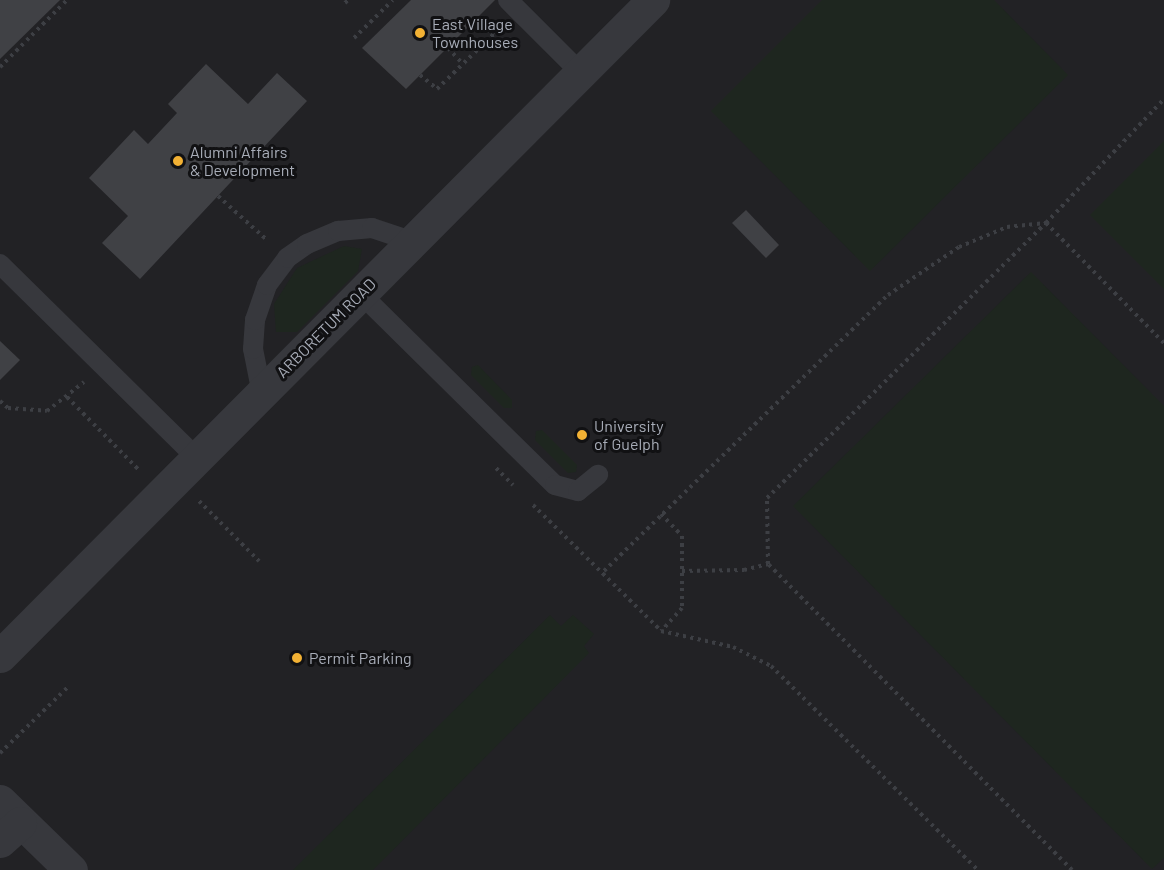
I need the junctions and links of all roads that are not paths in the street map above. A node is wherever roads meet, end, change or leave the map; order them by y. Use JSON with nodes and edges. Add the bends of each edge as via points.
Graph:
{"nodes":[{"id":1,"x":653,"y":0,"type":"edge"},
{"id":2,"x":513,"y":5,"type":"edge"},
{"id":3,"x":582,"y":74,"type":"junction"},
{"id":4,"x":411,"y":241,"type":"junction"},
{"id":5,"x":0,"y":264,"type":"edge"},
{"id":6,"x":361,"y":294,"type":"junction"},
{"id":7,"x":262,"y":394,"type":"junction"},
{"id":8,"x":198,"y":459,"type":"junction"},
{"id":9,"x":598,"y":474,"type":"dead end"},
{"id":10,"x":0,"y":656,"type":"edge"},
{"id":11,"x":7,"y":822,"type":"edge"},
{"id":12,"x":70,"y":870,"type":"edge"}],
"edges":[{"from":1,"to":3,"type":"street","name":"ARBORETUM ROAD"},
{"from":2,"to":3,"type":"lane"},
{"from":3,"to":4,"type":"street","name":"ARBORETUM ROAD"},
{"from":4,"to":6,"type":"street","name":"ARBORETUM ROAD"},
{"from":4,"to":7,"type":"lane","via":[[372,228],[338,231],[307,244],[287,258],[267,285],[255,320],[253,349]]},
{"from":5,"to":8,"type":"lane"},
{"from":6,"to":7,"type":"street","name":"ARBORETUM ROAD"},
{"from":6,"to":9,"type":"lane","via":[[555,485],[578,491]]},
{"from":7,"to":8,"type":"street","name":"ARBORETUM ROAD"},
{"from":8,"to":10,"type":"street","name":"ARBORETUM ROAD"},
{"from":11,"to":12,"type":"street"}]}
